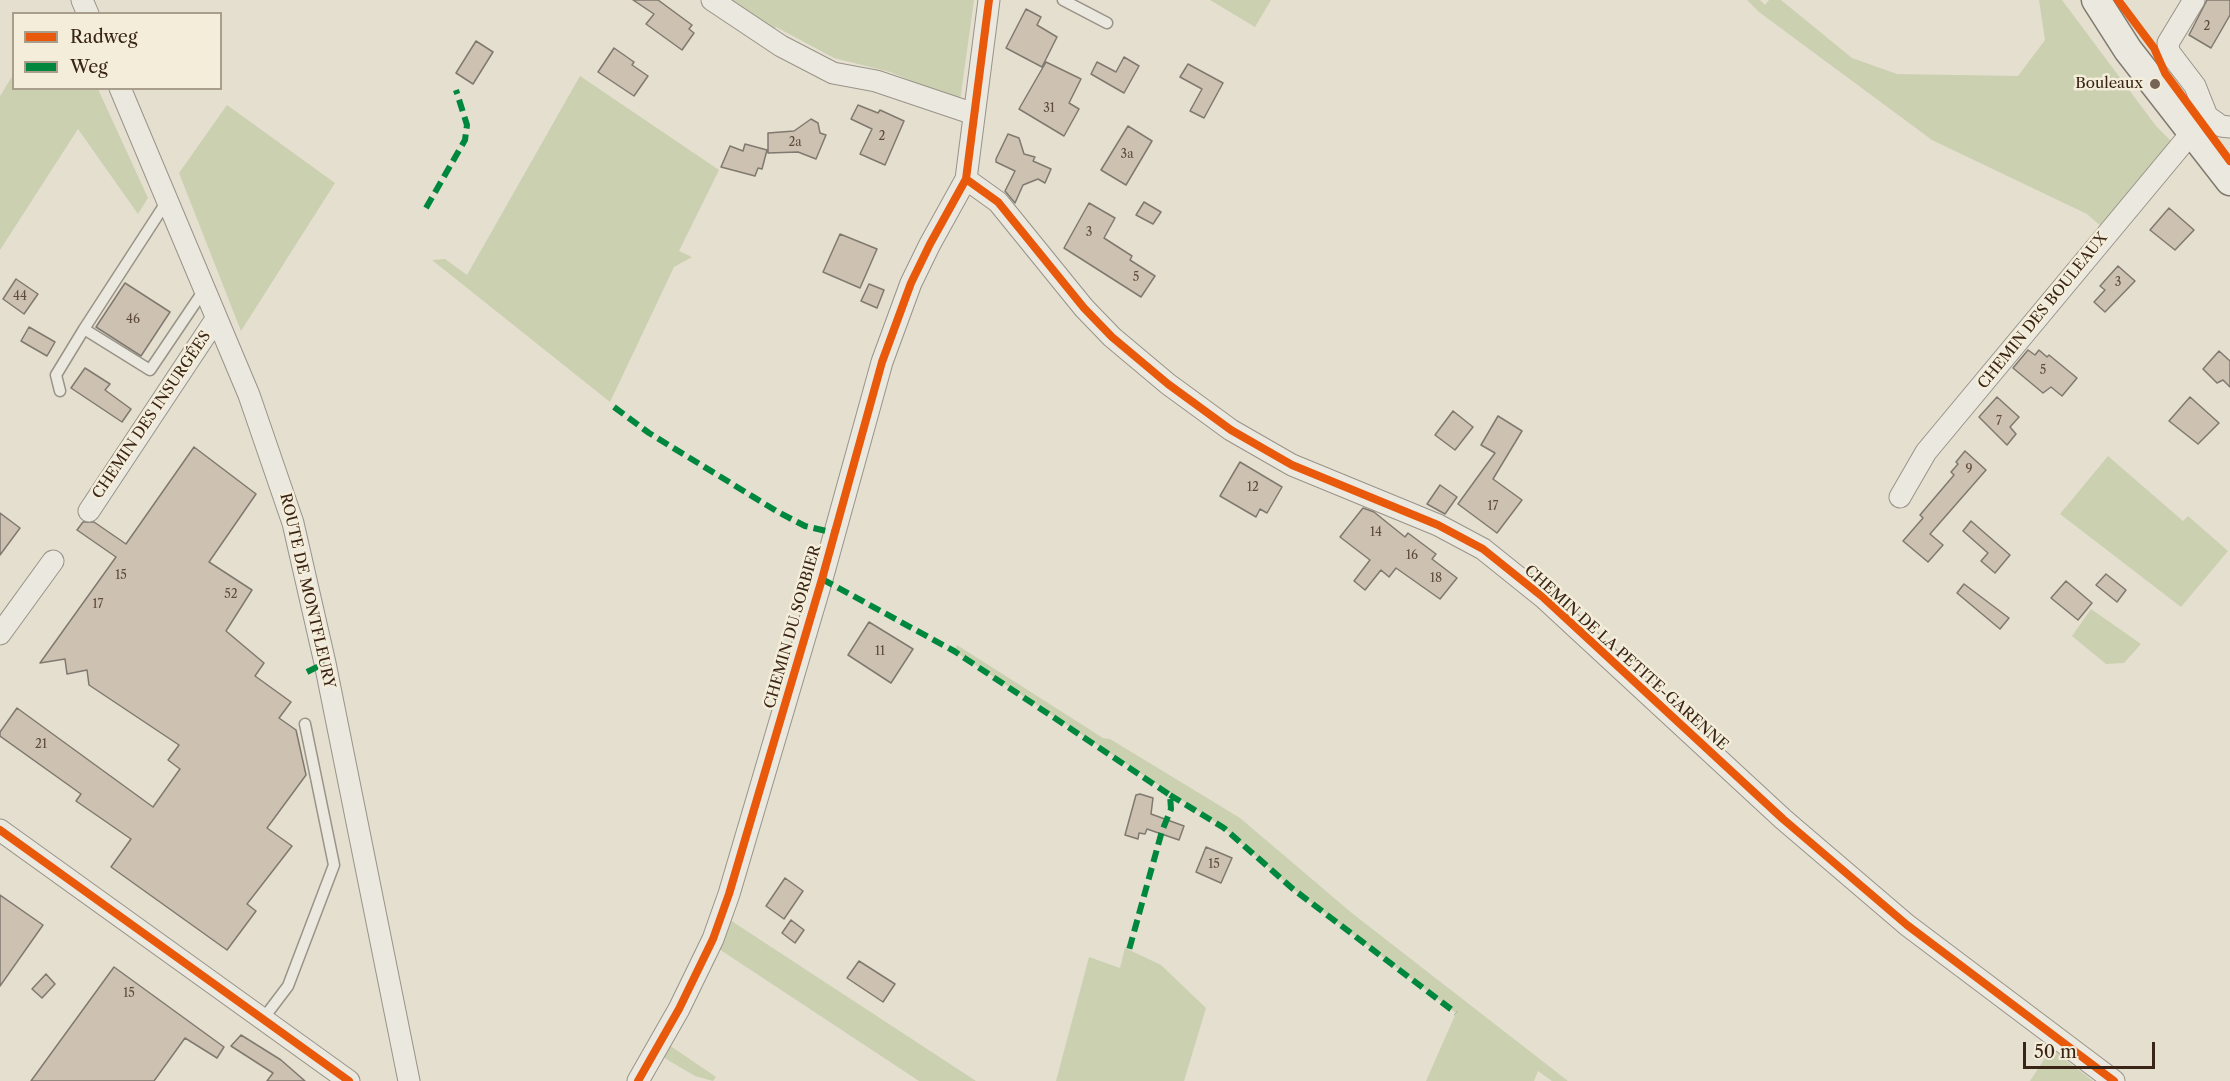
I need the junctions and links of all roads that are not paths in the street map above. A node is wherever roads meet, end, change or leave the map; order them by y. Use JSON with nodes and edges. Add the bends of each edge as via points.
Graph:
{"nodes":[{"id":1,"x":712,"y":0,"type":"edge"},
{"id":2,"x":989,"y":0,"type":"edge"},
{"id":3,"x":1063,"y":0,"type":"edge"},
{"id":4,"x":2096,"y":0,"type":"edge"},
{"id":5,"x":2194,"y":0,"type":"edge"},
{"id":6,"x":1107,"y":23,"type":"dead end"},
{"id":7,"x":121,"y":90,"type":"edge"},
{"id":8,"x":974,"y":114,"type":"junction"},
{"id":9,"x":2200,"y":124,"type":"junction"},
{"id":10,"x":2230,"y":127,"type":"edge"},
{"id":11,"x":966,"y":179,"type":"junction"},
{"id":12,"x":2230,"y":181,"type":"edge"},
{"id":13,"x":167,"y":201,"type":"junction"},
{"id":14,"x":204,"y":290,"type":"junction"},
{"id":15,"x":216,"y":319,"type":"junction"},
{"id":16,"x":84,"y":329,"type":"junction"},
{"id":17,"x":60,"y":391,"type":"dead end"},
{"id":18,"x":1900,"y":497,"type":"dead end"},
{"id":19,"x":89,"y":511,"type":"dead end"},
{"id":20,"x":53,"y":561,"type":"dead end"},
{"id":21,"x":0,"y":634,"type":"edge"},
{"id":22,"x":305,"y":724,"type":"dead end"},
{"id":23,"x":0,"y":830,"type":"edge"},
{"id":24,"x":263,"y":1019,"type":"junction"},
{"id":25,"x":349,"y":1081,"type":"edge"},
{"id":26,"x":409,"y":1081,"type":"edge"},
{"id":27,"x":638,"y":1081,"type":"edge"},
{"id":28,"x":2114,"y":1081,"type":"edge"}],
"edges":[{"from":1,"to":8,"type":"street","via":[[781,46],[833,73],[876,81]]},
{"from":2,"to":8,"type":"street"},
{"from":3,"to":6,"type":"lane"},
{"from":4,"to":9,"type":"main road","via":[[2128,50]]},
{"from":5,"to":9,"type":"street","via":[[2168,43],[2169,52],[2195,86]]},
{"from":7,"to":13,"type":"street","name":"ROUTE DE MONTFLEURY"},
{"from":8,"to":11,"type":"street"},
{"from":9,"to":10,"type":"street"},
{"from":9,"to":12,"type":"main road"},
{"from":9,"to":18,"type":"street","name":"CHEMIN DES BOULEAUX","via":[[1926,452]]},
{"from":11,"to":27,"type":"street","name":"CHEMIN DU SORBIER","via":[[930,244],[889,344],[713,939]]},
{"from":11,"to":28,"type":"street","name":"CHEMIN DE LA PETITE-GARENNE","via":[[998,202],[1112,337],[1168,384],[1231,430],[1292,465],[1438,525],[1482,549],[1544,598],[1783,819],[1907,925]]},
{"from":13,"to":14,"type":"street","name":"ROUTE DE MONTFLEURY"},
{"from":13,"to":16,"type":"lane"},
{"from":14,"to":15,"type":"street","name":"ROUTE DE MONTFLEURY"},
{"from":14,"to":16,"type":"lane","via":[[150,370]]},
{"from":15,"to":19,"type":"street","name":"CHEMIN DES INSURGÉES"},
{"from":15,"to":26,"type":"street","name":"ROUTE DE MONTFLEURY","via":[[262,429],[300,548]]},
{"from":16,"to":17,"type":"lane","via":[[56,375]]},
{"from":20,"to":21,"type":"street"},
{"from":22,"to":24,"type":"lane","via":[[334,865],[288,986]]},
{"from":23,"to":24,"type":"street"},
{"from":24,"to":25,"type":"street"}]}
